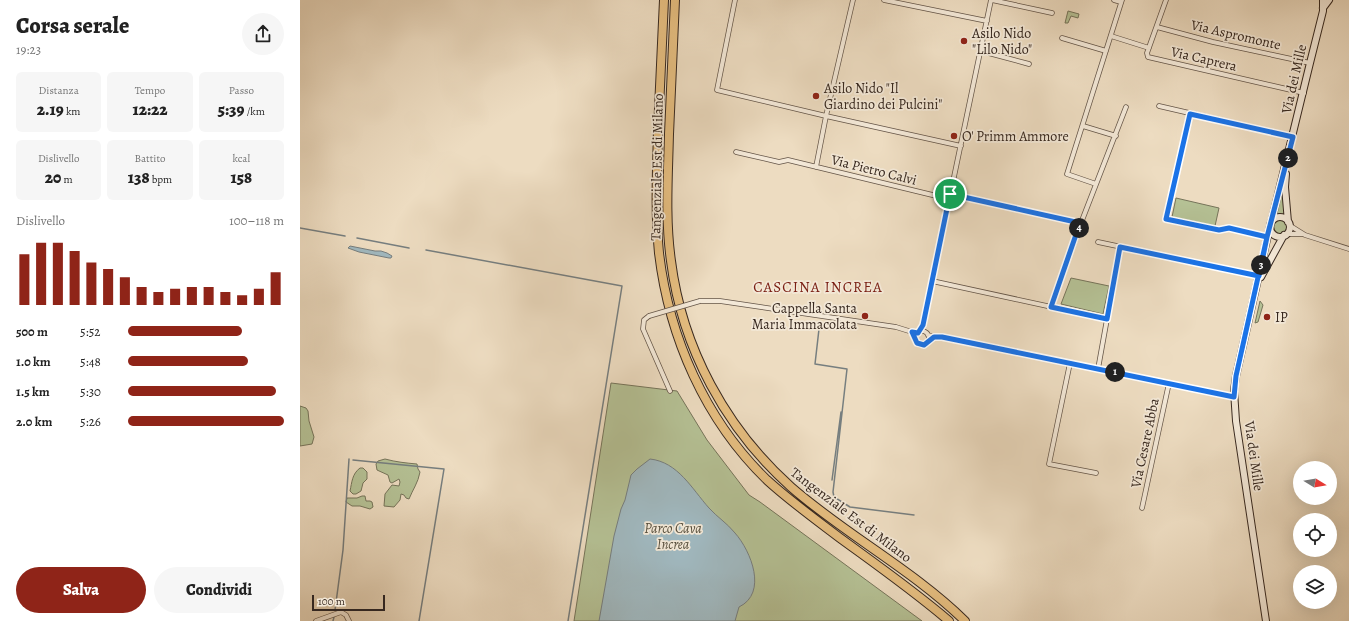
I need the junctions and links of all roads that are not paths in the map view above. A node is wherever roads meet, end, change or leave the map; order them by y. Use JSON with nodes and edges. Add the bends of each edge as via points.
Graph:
{"nodes":[{"id":1,"x":660,"y":0,"type":"edge"},
{"id":2,"x":664,"y":0,"type":"edge"},
{"id":3,"x":675,"y":0,"type":"edge"},
{"id":4,"x":735,"y":0,"type":"edge"},
{"id":5,"x":853,"y":0,"type":"edge"},
{"id":6,"x":884,"y":0,"type":"edge"},
{"id":7,"x":992,"y":0,"type":"edge"},
{"id":8,"x":1114,"y":0,"type":"edge"},
{"id":9,"x":1166,"y":0,"type":"edge"},
{"id":10,"x":1323,"y":0,"type":"edge"},
{"id":11,"x":1329,"y":0,"type":"edge"},
{"id":12,"x":1122,"y":1,"type":"edge"},
{"id":13,"x":1323,"y":8,"type":"junction"},
{"id":14,"x":1052,"y":13,"type":"dead end"},
{"id":15,"x":987,"y":21,"type":"junction"},
{"id":16,"x":1157,"y":28,"type":"junction"},
{"id":17,"x":662,"y":30,"type":"junction"},
{"id":18,"x":1111,"y":36,"type":"junction"},
{"id":19,"x":1062,"y":38,"type":"dead end"},
{"id":20,"x":1149,"y":48,"type":"junction"},
{"id":21,"x":981,"y":51,"type":"junction"},
{"id":22,"x":1106,"y":51,"type":"junction"},
{"id":23,"x":1310,"y":63,"type":"junction"},
{"id":24,"x":1029,"y":64,"type":"dead end"},
{"id":25,"x":1304,"y":93,"type":"junction"},
{"id":26,"x":1159,"y":106,"type":"dead end"},
{"id":27,"x":1126,"y":107,"type":"dead end"},
{"id":28,"x":1190,"y":114,"type":"junction"},
{"id":29,"x":826,"y":116,"type":"junction"},
{"id":30,"x":1083,"y":126,"type":"junction"},
{"id":31,"x":1116,"y":136,"type":"junction"},
{"id":32,"x":1293,"y":137,"type":"junction"},
{"id":33,"x":960,"y":146,"type":"junction"},
{"id":34,"x":736,"y":152,"type":"dead end"},
{"id":35,"x":1288,"y":155,"type":"junction"},
{"id":36,"x":816,"y":167,"type":"junction"},
{"id":37,"x":1096,"y":184,"type":"junction"},
{"id":38,"x":950,"y":194,"type":"junction"},
{"id":39,"x":949,"y":199,"type":"junction"},
{"id":40,"x":1080,"y":223,"type":"junction"},
{"id":41,"x":1289,"y":223,"type":"junction"},
{"id":42,"x":1270,"y":225,"type":"junction"},
{"id":43,"x":1285,"y":235,"type":"junction"},
{"id":44,"x":1305,"y":235,"type":"junction"},
{"id":45,"x":1267,"y":237,"type":"junction"},
{"id":46,"x":1098,"y":242,"type":"dead end"},
{"id":47,"x":1120,"y":247,"type":"junction"},
{"id":48,"x":1349,"y":249,"type":"edge"},
{"id":49,"x":1259,"y":276,"type":"junction"},
{"id":50,"x":932,"y":281,"type":"junction"},
{"id":51,"x":1255,"y":296,"type":"junction"},
{"id":52,"x":1051,"y":307,"type":"junction"},
{"id":53,"x":1107,"y":319,"type":"junction"},
{"id":54,"x":923,"y":325,"type":"junction"},
{"id":55,"x":912,"y":332,"type":"junction"},
{"id":56,"x":918,"y":332,"type":"junction"},
{"id":57,"x":927,"y":333,"type":"junction"},
{"id":58,"x":934,"y":337,"type":"junction"},
{"id":59,"x":915,"y":339,"type":"junction"},
{"id":60,"x":929,"y":341,"type":"junction"},
{"id":61,"x":1070,"y":363,"type":"junction"},
{"id":62,"x":1098,"y":369,"type":"junction"},
{"id":63,"x":1169,"y":383,"type":"junction"},
{"id":64,"x":670,"y":390,"type":"dead end"},
{"id":65,"x":1234,"y":397,"type":"junction"},
{"id":66,"x":1096,"y":473,"type":"dead end"},
{"id":67,"x":1142,"y":508,"type":"dead end"},
{"id":68,"x":316,"y":621,"type":"edge"},
{"id":69,"x":349,"y":621,"type":"edge"},
{"id":70,"x":949,"y":621,"type":"edge"},
{"id":71,"x":965,"y":621,"type":"edge"},
{"id":72,"x":1266,"y":621,"type":"edge"}],
"edges":[{"from":1,"to":17,"type":"highway"},
{"from":2,"to":17,"type":"highway","name":"Tangenziale Est di Milano"},
{"from":3,"to":71,"type":"highway","name":"Tangenziale Est di Milano","via":[[667,190],[668,231],[679,304],[698,359],[736,426],[775,472],[808,501],[925,587]]},
{"from":4,"to":29,"type":"street","via":[[717,90]]},
{"from":5,"to":29,"type":"street","name":"Via Pietro Calvi"},
{"from":6,"to":15,"type":"street"},
{"from":7,"to":14,"type":"street"},
{"from":7,"to":15,"type":"street"},
{"from":8,"to":12,"type":"street"},
{"from":9,"to":16,"type":"street"},
{"from":10,"to":13,"type":"main road","name":"Via dei Mille"},
{"from":11,"to":13,"type":"main road","name":"Via dei Mille"},
{"from":12,"to":18,"type":"street"},
{"from":13,"to":23,"type":"main road","name":"Via dei Mille"},
{"from":15,"to":21,"type":"street"},
{"from":16,"to":20,"type":"street"},
{"from":16,"to":23,"type":"street","name":"Via Aspromonte"},
{"from":17,"to":70,"type":"highway","name":"Tangenziale Est di Milano","via":[[656,186],[658,234],[668,302],[680,344],[694,376],[723,427],[746,458],[769,481],[799,508]]},
{"from":18,"to":20,"type":"street"},
{"from":18,"to":22,"type":"street"},
{"from":19,"to":22,"type":"street"},
{"from":20,"to":25,"type":"street","name":"Via Caprera","via":[[1149,58]]},
{"from":21,"to":24,"type":"street"},
{"from":21,"to":33,"type":"street"},
{"from":22,"to":30,"type":"street"},
{"from":23,"to":25,"type":"main road","name":"Via dei Mille"},
{"from":25,"to":32,"type":"main road","name":"Via dei Mille"},
{"from":26,"to":28,"type":"street"},
{"from":27,"to":31,"type":"street"},
{"from":28,"to":32,"type":"street"},
{"from":28,"to":45,"type":"street","via":[[1166,219],[1219,230],[1229,228]]},
{"from":29,"to":33,"type":"street"},
{"from":29,"to":36,"type":"street","name":"Via Pietro Calvi"},
{"from":30,"to":31,"type":"street"},
{"from":30,"to":37,"type":"street","via":[[1067,174]]},
{"from":31,"to":37,"type":"street"},
{"from":32,"to":35,"type":"main road","name":"Via dei Mille"},
{"from":33,"to":38,"type":"street"},
{"from":34,"to":36,"type":"street","name":"Via Pietro Calvi"},
{"from":35,"to":41,"type":"main road","name":"Via dei Mille","via":[[1286,186]]},
{"from":35,"to":42,"type":"main road","name":"Via dei Mille"},
{"from":36,"to":39,"type":"street","name":"Via Pietro Calvi"},
{"from":37,"to":40,"type":"street"},
{"from":38,"to":39,"type":"street"},
{"from":38,"to":40,"type":"street"},
{"from":39,"to":50,"type":"street"},
{"from":40,"to":52,"type":"street"},
{"from":41,"to":42,"type":"main road","via":[[1281,217],[1275,218]]},
{"from":41,"to":43,"type":"main road","via":[[1289,230]]},
{"from":41,"to":44,"type":"street"},
{"from":42,"to":43,"type":"main road","via":[[1274,235]]},
{"from":42,"to":45,"type":"main road","name":"Via dei Mille"},
{"from":43,"to":44,"type":"street"},
{"from":43,"to":51,"type":"main road","name":"Via dei Mille","via":[[1265,269]]},
{"from":44,"to":48,"type":"street"},
{"from":45,"to":49,"type":"main road","name":"Via dei Mille"},
{"from":46,"to":47,"type":"street"},
{"from":47,"to":49,"type":"street"},
{"from":47,"to":53,"type":"street"},
{"from":49,"to":51,"type":"main road","name":"Via dei Mille"},
{"from":50,"to":52,"type":"street"},
{"from":50,"to":54,"type":"street"},
{"from":51,"to":65,"type":"main road","name":"Via dei Mille","via":[[1236,376]]},
{"from":52,"to":53,"type":"street"},
{"from":53,"to":62,"type":"street"},
{"from":54,"to":56,"type":"street"},
{"from":54,"to":57,"type":"street"},
{"from":55,"to":56,"type":"street"},
{"from":55,"to":59,"type":"street"},
{"from":55,"to":64,"type":"street","bridge":true,"via":[[889,326],[720,301],[700,301],[649,316],[643,321],[643,329]]},
{"from":56,"to":57,"type":"street"},
{"from":56,"to":59,"type":"street"},
{"from":57,"to":58,"type":"street"},
{"from":57,"to":60,"type":"street"},
{"from":58,"to":60,"type":"street"},
{"from":58,"to":61,"type":"street"},
{"from":59,"to":60,"type":"street","via":[[922,345]]},
{"from":61,"to":62,"type":"street"},
{"from":61,"to":66,"type":"street","via":[[1049,464]]},
{"from":62,"to":63,"type":"street"},
{"from":63,"to":65,"type":"street"},
{"from":63,"to":67,"type":"street","name":"Via Cesare Abba"},
{"from":65,"to":72,"type":"main road","name":"Via dei Mille"},
{"from":68,"to":69,"type":"street","via":[[341,612]]}]}
